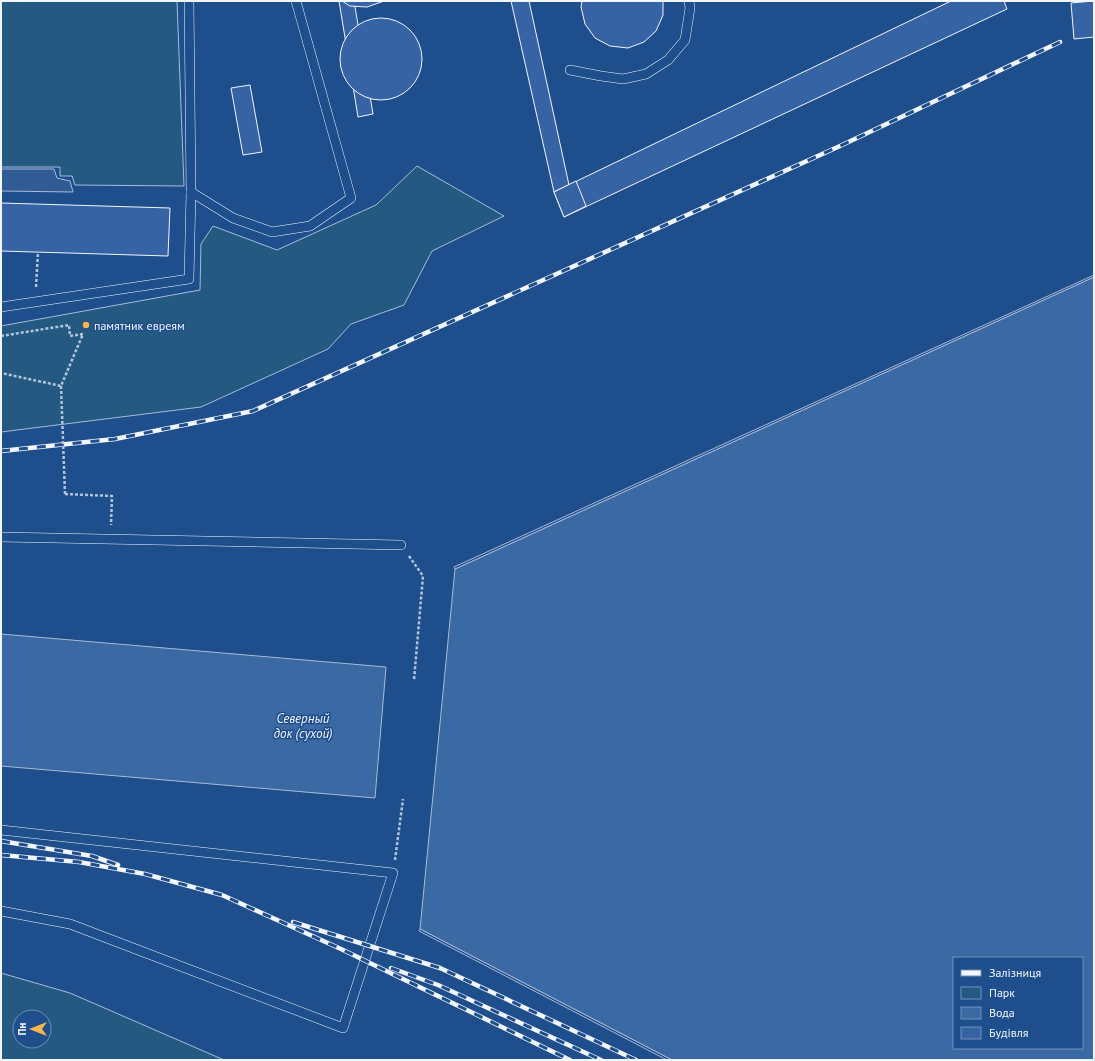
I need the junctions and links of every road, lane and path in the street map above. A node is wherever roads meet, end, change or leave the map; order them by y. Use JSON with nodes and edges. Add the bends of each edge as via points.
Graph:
{"nodes":[{"id":1,"x":189,"y":1,"type":"edge"},
{"id":2,"x":296,"y":1,"type":"edge"},
{"id":3,"x":689,"y":1,"type":"edge"},
{"id":4,"x":570,"y":70,"type":"dead end"},
{"id":5,"x":191,"y":192,"type":"junction"},
{"id":6,"x":38,"y":252,"type":"dead end"},
{"id":7,"x":35,"y":302,"type":"junction"},
{"id":8,"x":1,"y":307,"type":"edge"},
{"id":9,"x":1,"y":336,"type":"edge"},
{"id":10,"x":1,"y":372,"type":"edge"},
{"id":11,"x":61,"y":386,"type":"junction"},
{"id":12,"x":1,"y":537,"type":"edge"},
{"id":13,"x":111,"y":540,"type":"junction"},
{"id":14,"x":401,"y":545,"type":"joint"},
{"id":15,"x":414,"y":680,"type":"dead end"},
{"id":16,"x":403,"y":799,"type":"dead end"},
{"id":17,"x":1,"y":830,"type":"edge"},
{"id":18,"x":393,"y":873,"type":"junction"},
{"id":19,"x":1,"y":911,"type":"edge"}],
"edges":[{"from":1,"to":5,"type":"lane"},
{"from":2,"to":5,"type":"lane","via":[[351,198],[310,226],[272,232],[233,218]]},
{"from":3,"to":4,"type":"lane","via":[[685,40],[668,60],[646,74],[623,79]]},
{"from":5,"to":7,"type":"lane","via":[[189,279]]},
{"from":6,"to":7,"type":"path"},
{"from":7,"to":8,"type":"lane"},
{"from":9,"to":11,"type":"path","via":[[69,325],[70,336],[83,334]]},
{"from":10,"to":11,"type":"path"},
{"from":11,"to":13,"type":"path","bridge":true,"via":[[65,494],[112,496]]},
{"from":12,"to":13,"type":"lane"},
{"from":13,"to":14,"type":"lane"},
{"from":14,"to":15,"type":"path","via":[[423,576]]},
{"from":16,"to":18,"type":"path"},
{"from":17,"to":18,"type":"lane"},
{"from":18,"to":19,"type":"lane","via":[[343,1028],[70,924]]}]}
